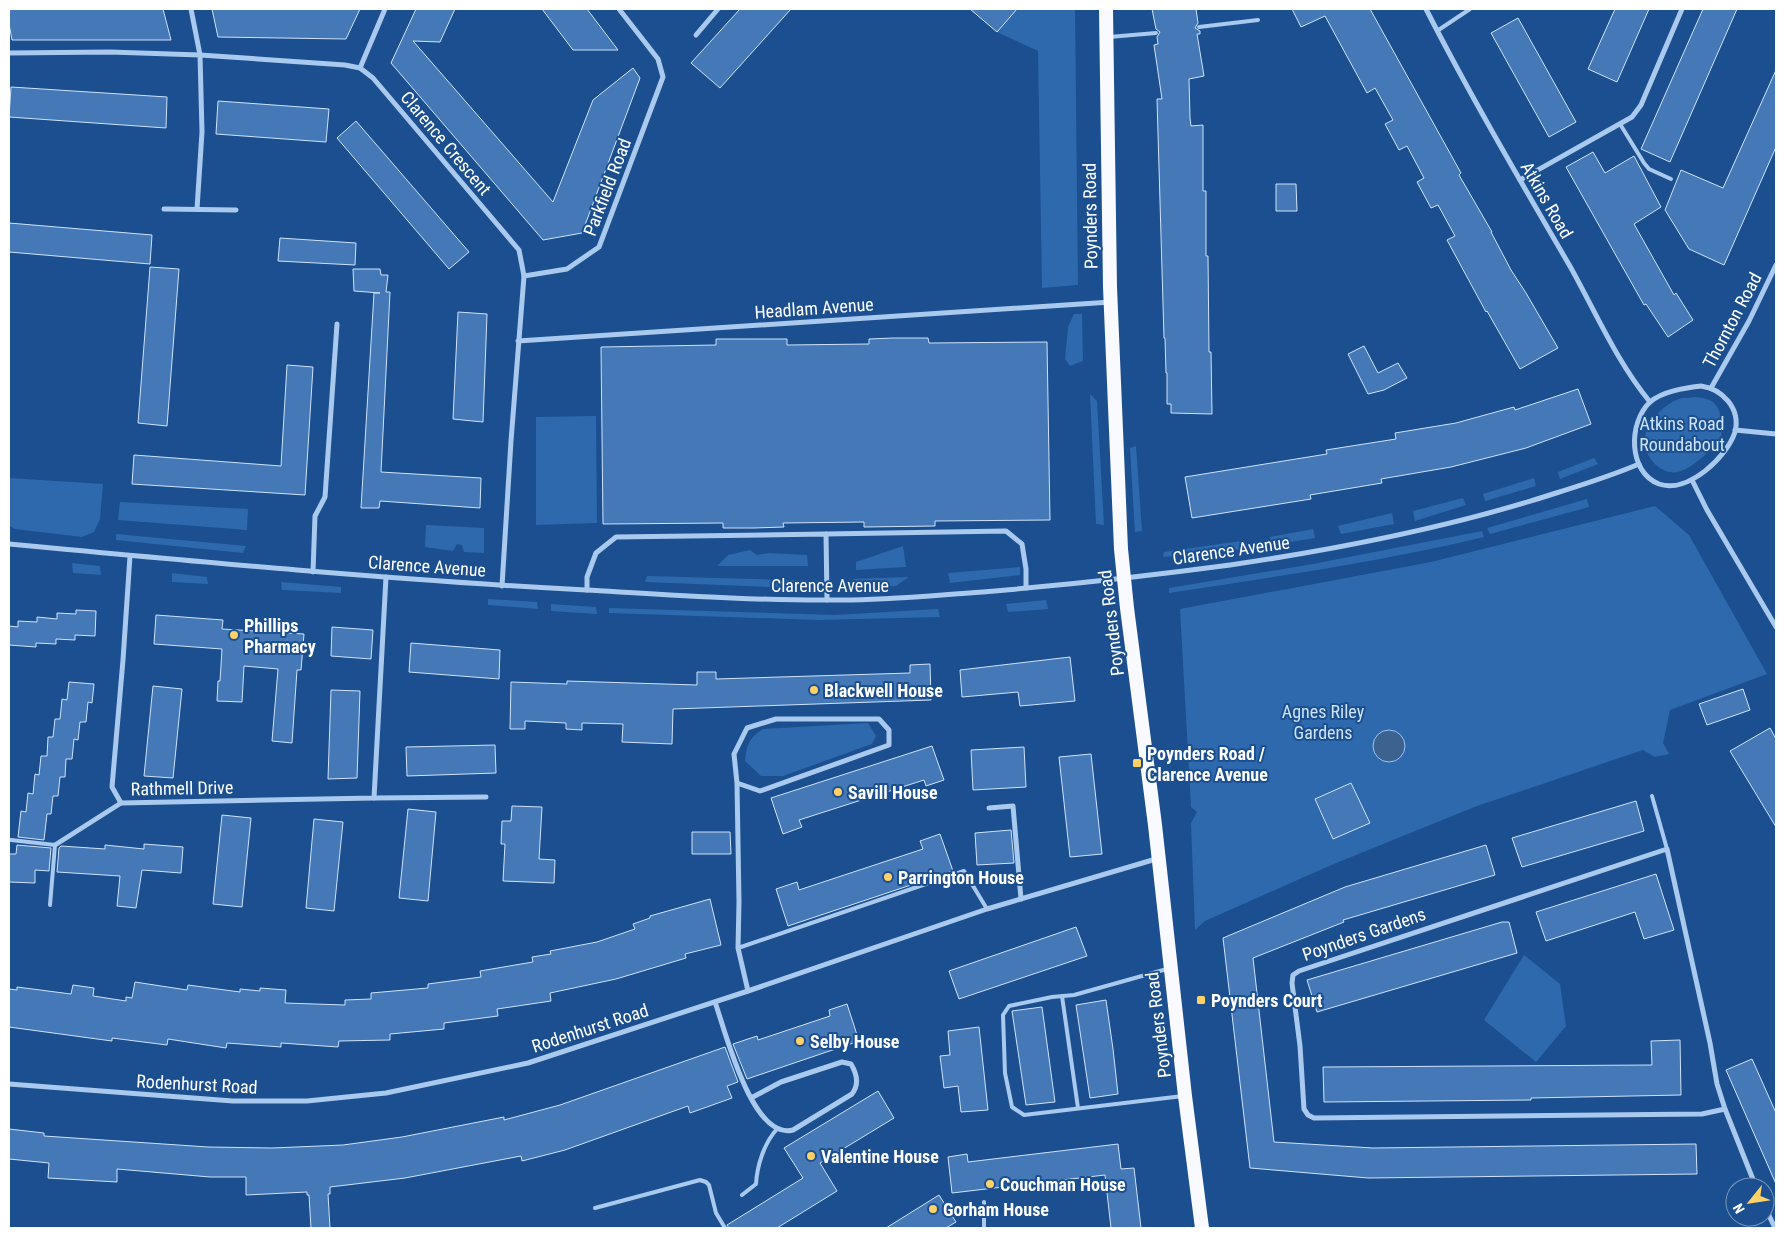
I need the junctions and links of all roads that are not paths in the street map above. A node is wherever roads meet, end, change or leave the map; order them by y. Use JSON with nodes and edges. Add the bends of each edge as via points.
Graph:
{"nodes":[{"id":1,"x":191,"y":9,"type":"edge"},
{"id":2,"x":385,"y":9,"type":"edge"},
{"id":3,"x":618,"y":9,"type":"edge"},
{"id":4,"x":718,"y":9,"type":"edge"},
{"id":5,"x":1106,"y":9,"type":"edge"},
{"id":6,"x":1426,"y":9,"type":"edge"},
{"id":7,"x":1470,"y":9,"type":"edge"},
{"id":8,"x":1682,"y":9,"type":"edge"},
{"id":9,"x":1258,"y":20,"type":"dead end"},
{"id":10,"x":1199,"y":26,"type":"dead end"},
{"id":11,"x":1437,"y":31,"type":"junction"},
{"id":12,"x":1156,"y":33,"type":"dead end"},
{"id":13,"x":696,"y":35,"type":"dead end"},
{"id":14,"x":1106,"y":38,"type":"junction"},
{"id":15,"x":9,"y":53,"type":"edge"},
{"id":16,"x":200,"y":55,"type":"junction"},
{"id":17,"x":360,"y":68,"type":"junction"},
{"id":18,"x":1620,"y":124,"type":"junction"},
{"id":19,"x":1671,"y":179,"type":"dead end"},
{"id":20,"x":1520,"y":180,"type":"junction"},
{"id":21,"x":164,"y":209,"type":"dead end"},
{"id":22,"x":197,"y":209,"type":"junction"},
{"id":23,"x":236,"y":210,"type":"dead end"},
{"id":24,"x":1776,"y":265,"type":"edge"},
{"id":25,"x":524,"y":276,"type":"junction"},
{"id":26,"x":1111,"y":302,"type":"junction"},
{"id":27,"x":337,"y":324,"type":"dead end"},
{"id":28,"x":518,"y":341,"type":"junction"},
{"id":29,"x":1711,"y":388,"type":"junction"},
{"id":30,"x":1650,"y":402,"type":"junction"},
{"id":31,"x":1735,"y":430,"type":"junction"},
{"id":32,"x":1776,"y":434,"type":"edge"},
{"id":33,"x":1639,"y":464,"type":"junction"},
{"id":34,"x":1692,"y":480,"type":"junction"},
{"id":35,"x":826,"y":534,"type":"junction"},
{"id":36,"x":9,"y":544,"type":"edge"},
{"id":37,"x":130,"y":556,"type":"junction"},
{"id":38,"x":313,"y":572,"type":"junction"},
{"id":39,"x":386,"y":577,"type":"junction"},
{"id":40,"x":1124,"y":579,"type":"junction"},
{"id":41,"x":502,"y":586,"type":"junction"},
{"id":42,"x":1026,"y":588,"type":"junction"},
{"id":43,"x":587,"y":590,"type":"junction"},
{"id":44,"x":827,"y":600,"type":"junction"},
{"id":45,"x":1776,"y":627,"type":"edge"},
{"id":46,"x":738,"y":783,"type":"junction"},
{"id":47,"x":1652,"y":796,"type":"dead end"},
{"id":48,"x":486,"y":797,"type":"dead end"},
{"id":49,"x":374,"y":798,"type":"junction"},
{"id":50,"x":121,"y":803,"type":"junction"},
{"id":51,"x":989,"y":808,"type":"dead end"},
{"id":52,"x":11,"y":840,"type":"dead end"},
{"id":53,"x":56,"y":845,"type":"junction"},
{"id":54,"x":1667,"y":849,"type":"junction"},
{"id":55,"x":1158,"y":858,"type":"junction"},
{"id":56,"x":1020,"y":899,"type":"junction"},
{"id":57,"x":50,"y":905,"type":"dead end"},
{"id":58,"x":987,"y":910,"type":"junction"},
{"id":59,"x":738,"y":948,"type":"junction"},
{"id":60,"x":1170,"y":968,"type":"junction"},
{"id":61,"x":748,"y":991,"type":"junction"},
{"id":62,"x":1062,"y":996,"type":"junction"},
{"id":63,"x":715,"y":1002,"type":"junction"},
{"id":64,"x":9,"y":1084,"type":"edge"},
{"id":65,"x":1185,"y":1096,"type":"junction"},
{"id":66,"x":751,"y":1098,"type":"junction"},
{"id":67,"x":1078,"y":1108,"type":"junction"},
{"id":68,"x":1725,"y":1109,"type":"junction"},
{"id":69,"x":777,"y":1129,"type":"junction"},
{"id":70,"x":1752,"y":1177,"type":"edge"},
{"id":71,"x":742,"y":1195,"type":"dead end"},
{"id":72,"x":984,"y":1202,"type":"dead end"},
{"id":73,"x":595,"y":1208,"type":"dead end"},
{"id":74,"x":725,"y":1228,"type":"edge"},
{"id":75,"x":984,"y":1228,"type":"edge"},
{"id":76,"x":1202,"y":1228,"type":"edge"}],
"edges":[{"from":1,"to":16,"type":"street"},
{"from":2,"to":17,"type":"street"},
{"from":3,"to":25,"type":"street","name":"Parkfield Road","via":[[658,59],[663,77],[599,247],[567,270]]},
{"from":4,"to":13,"type":"street"},
{"from":5,"to":14,"type":"highway","name":"Poynders Road"},
{"from":6,"to":11,"type":"street","name":"Atkins Road"},
{"from":7,"to":11,"type":"lane"},
{"from":8,"to":18,"type":"street","via":[[1641,105],[1632,117]]},
{"from":9,"to":10,"type":"lane"},
{"from":11,"to":20,"type":"street","name":"Atkins Road"},
{"from":12,"to":14,"type":"lane"},
{"from":14,"to":26,"type":"highway","name":"Poynders Road"},
{"from":15,"to":16,"type":"street"},
{"from":16,"to":17,"type":"street"},
{"from":16,"to":22,"type":"street","via":[[202,132]]},
{"from":17,"to":25,"type":"street","name":"Clarence Crescent","via":[[373,78],[519,250]]},
{"from":18,"to":19,"type":"lane","via":[[1644,163]]},
{"from":18,"to":20,"type":"street"},
{"from":20,"to":30,"type":"street","name":"Atkins Road","via":[[1617,353]]},
{"from":21,"to":22,"type":"street"},
{"from":22,"to":23,"type":"street"},
{"from":24,"to":29,"type":"street","name":"Thornton Road"},
{"from":25,"to":28,"type":"street","name":"Clarence Crescent"},
{"from":26,"to":28,"type":"street","name":"Headlam Avenue"},
{"from":26,"to":40,"type":"highway","name":"Poynders Road"},
{"from":27,"to":38,"type":"street","via":[[325,497],[315,516]]},
{"from":28,"to":41,"type":"street","name":"Clarence Crescent"},
{"from":29,"to":30,"type":"street","via":[[1701,386],[1675,391]]},
{"from":29,"to":31,"type":"street","via":[[1732,405]]},
{"from":30,"to":33,"type":"street","via":[[1642,413],[1636,432],[1635,451]]},
{"from":31,"to":32,"type":"street"},
{"from":31,"to":34,"type":"street","via":[[1723,453]]},
{"from":33,"to":34,"type":"street","via":[[1646,475],[1665,486]]},
{"from":33,"to":40,"type":"street","name":"Clarence Avenue","via":[[1516,506],[1438,526],[1271,559]]},
{"from":34,"to":45,"type":"street"},
{"from":35,"to":42,"type":"street","via":[[1006,532],[1022,544]]},
{"from":35,"to":43,"type":"street","via":[[616,537],[596,553],[587,577]]},
{"from":35,"to":44,"type":"street"},
{"from":36,"to":37,"type":"street","name":"Clarence Avenue"},
{"from":37,"to":38,"type":"street","name":"Clarence Avenue"},
{"from":37,"to":50,"type":"street","name":"Rathmell Drive","via":[[112,786]]},
{"from":38,"to":39,"type":"street","name":"Clarence Avenue"},
{"from":39,"to":41,"type":"street","name":"Clarence Avenue"},
{"from":39,"to":49,"type":"street"},
{"from":40,"to":42,"type":"street","name":"Clarence Avenue"},
{"from":40,"to":55,"type":"highway","name":"Poynders Road"},
{"from":41,"to":43,"type":"street","name":"Clarence Avenue"},
{"from":42,"to":44,"type":"street","name":"Clarence Avenue","via":[[895,599]]},
{"from":43,"to":44,"type":"street","name":"Clarence Avenue","via":[[735,599]]},
{"from":46,"to":46,"type":"street","via":[[734,754],[747,728],[776,719],[879,719],[889,730],[889,745],[760,791]]},
{"from":46,"to":59,"type":"street"},
{"from":47,"to":54,"type":"lane"},
{"from":48,"to":49,"type":"street","name":"Rathmell Drive"},
{"from":49,"to":50,"type":"street","name":"Rathmell Drive"},
{"from":50,"to":53,"type":"street"},
{"from":51,"to":56,"type":"street","via":[[1013,806]]},
{"from":52,"to":53,"type":"lane"},
{"from":53,"to":57,"type":"lane"},
{"from":54,"to":68,"type":"street"},
{"from":54,"to":68,"type":"street","name":"Poynders Gardens","via":[[1299,971],[1292,982],[1304,1110],[1314,1118],[1702,1114]]},
{"from":55,"to":56,"type":"street","name":"Rodenhurst Road"},
{"from":55,"to":60,"type":"highway","name":"Poynders Road"},
{"from":56,"to":58,"type":"street","name":"Rodenhurst Road"},
{"from":58,"to":59,"type":"lane","via":[[964,872]]},
{"from":58,"to":61,"type":"street","name":"Rodenhurst Road"},
{"from":59,"to":61,"type":"street"},
{"from":60,"to":62,"type":"lane"},
{"from":60,"to":65,"type":"highway","name":"Poynders Road"},
{"from":61,"to":63,"type":"street","name":"Rodenhurst Road"},
{"from":62,"to":67,"type":"lane"},
{"from":62,"to":67,"type":"lane","via":[[1009,1006],[1002,1014],[1005,1073],[1012,1107],[1024,1115]]},
{"from":63,"to":64,"type":"street","name":"Rodenhurst Road","via":[[528,1063],[386,1093],[307,1101],[233,1101]]},
{"from":63,"to":66,"type":"street"},
{"from":65,"to":67,"type":"lane"},
{"from":65,"to":76,"type":"highway","name":"Poynders Road"},
{"from":66,"to":69,"type":"street","via":[[761,1116]]},
{"from":66,"to":69,"type":"street","via":[[781,1082],[834,1064],[851,1064],[857,1082],[852,1094],[793,1130]]},
{"from":68,"to":70,"type":"street"},
{"from":69,"to":71,"type":"lane","via":[[771,1135],[757,1169],[756,1184]]},
{"from":72,"to":75,"type":"lane"},
{"from":73,"to":74,"type":"lane","via":[[700,1180],[709,1185],[716,1213]]}]}
